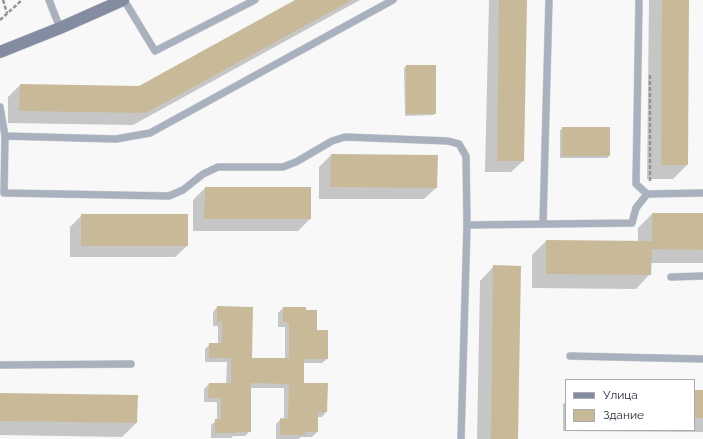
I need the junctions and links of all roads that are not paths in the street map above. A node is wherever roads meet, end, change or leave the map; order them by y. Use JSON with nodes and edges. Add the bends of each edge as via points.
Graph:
{"nodes":[{"id":1,"x":49,"y":0,"type":"edge"},
{"id":2,"x":124,"y":0,"type":"edge"},
{"id":3,"x":256,"y":0,"type":"edge"},
{"id":4,"x":393,"y":0,"type":"edge"},
{"id":5,"x":549,"y":0,"type":"edge"},
{"id":6,"x":639,"y":0,"type":"edge"},
{"id":7,"x":60,"y":28,"type":"junction"},
{"id":8,"x":0,"y":52,"type":"edge"},
{"id":9,"x":0,"y":107,"type":"edge"},
{"id":10,"x":5,"y":136,"type":"junction"},
{"id":11,"x":648,"y":194,"type":"junction"},
{"id":12,"x":703,"y":194,"type":"edge"},
{"id":13,"x":543,"y":223,"type":"junction"},
{"id":14,"x":467,"y":225,"type":"junction"},
{"id":15,"x":672,"y":276,"type":"dead end"},
{"id":16,"x":703,"y":276,"type":"edge"},
{"id":17,"x":570,"y":356,"type":"dead end"},
{"id":18,"x":703,"y":359,"type":"edge"},
{"id":19,"x":131,"y":364,"type":"dead end"},
{"id":20,"x":0,"y":365,"type":"edge"},
{"id":21,"x":461,"y":439,"type":"edge"}],
"edges":[{"from":1,"to":7,"type":"lane"},
{"from":2,"to":3,"type":"lane","via":[[155,51]]},
{"from":2,"to":7,"type":"main road"},
{"from":4,"to":10,"type":"lane","via":[[150,133],[116,139]]},
{"from":5,"to":13,"type":"lane"},
{"from":6,"to":11,"type":"lane","via":[[636,184]]},
{"from":7,"to":8,"type":"main road"},
{"from":9,"to":10,"type":"lane"},
{"from":10,"to":14,"type":"lane","via":[[4,193],[169,196],[218,167],[283,167],[332,141],[345,137],[448,141],[459,144],[466,156]]},
{"from":11,"to":12,"type":"lane"},
{"from":11,"to":13,"type":"lane","via":[[636,208],[632,223]]},
{"from":13,"to":14,"type":"lane"},
{"from":14,"to":21,"type":"lane"},
{"from":15,"to":16,"type":"lane"},
{"from":17,"to":18,"type":"lane"},
{"from":19,"to":20,"type":"lane"}]}
